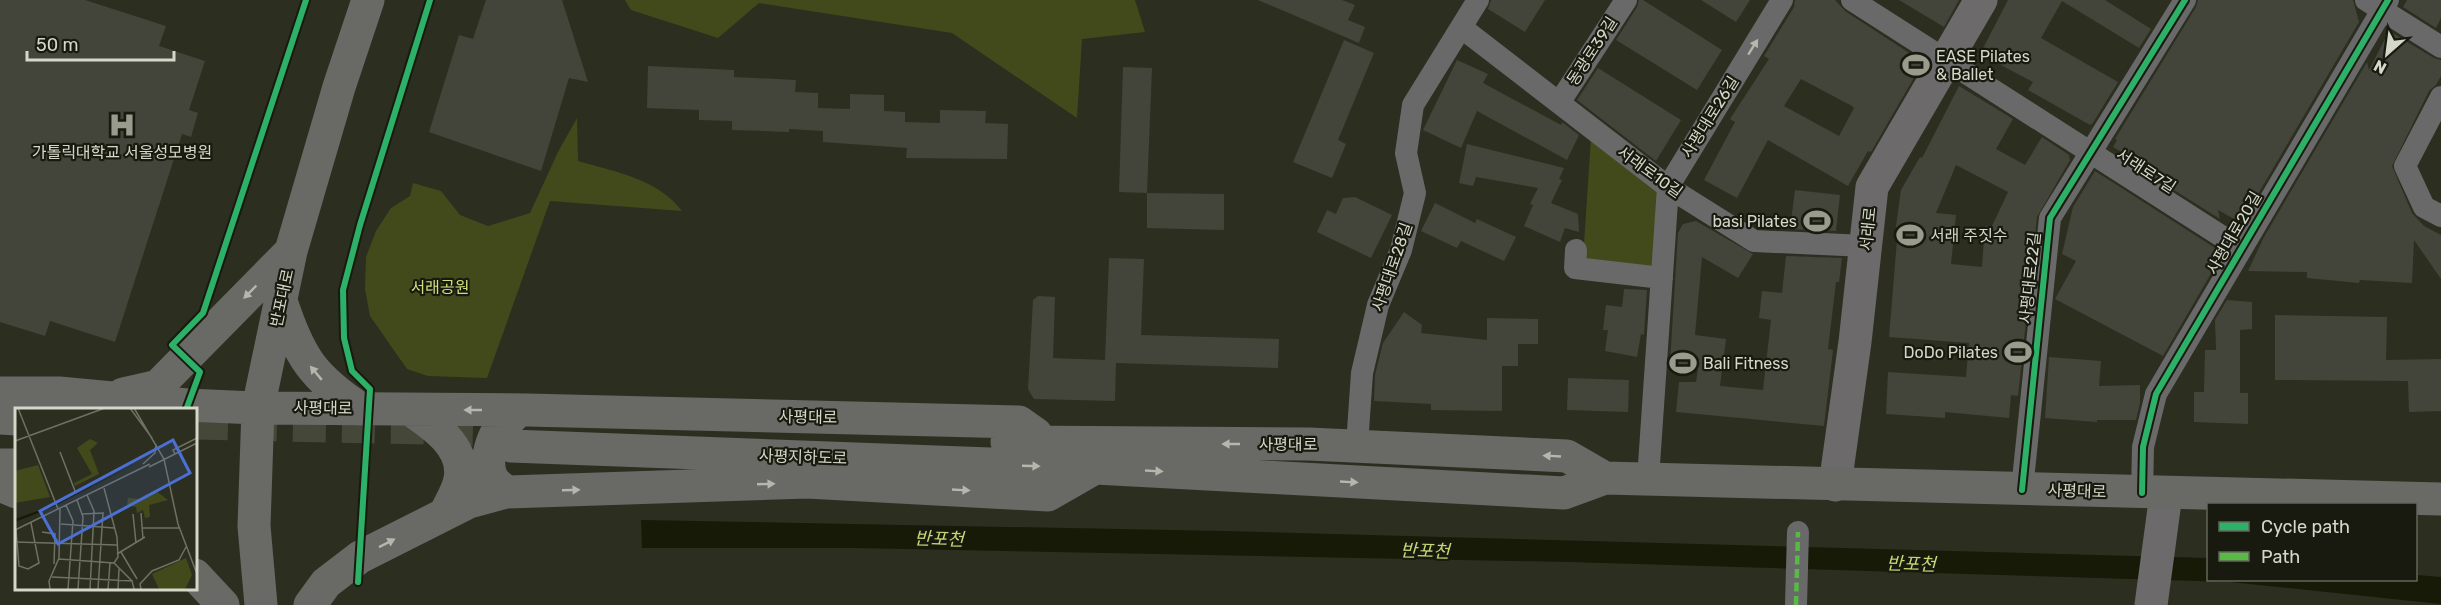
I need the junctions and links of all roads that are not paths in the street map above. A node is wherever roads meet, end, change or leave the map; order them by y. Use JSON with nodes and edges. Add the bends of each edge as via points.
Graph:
{"nodes":[{"id":1,"x":368,"y":0,"type":"edge"},
{"id":2,"x":1478,"y":0,"type":"edge"},
{"id":3,"x":1626,"y":0,"type":"edge"},
{"id":4,"x":1782,"y":0,"type":"edge"},
{"id":5,"x":1852,"y":0,"type":"edge"},
{"id":6,"x":1981,"y":0,"type":"edge"},
{"id":7,"x":2186,"y":0,"type":"edge"},
{"id":8,"x":2378,"y":3,"type":"edge"},
{"id":9,"x":1462,"y":28,"type":"junction"},
{"id":10,"x":2441,"y":47,"type":"edge"},
{"id":11,"x":1946,"y":60,"type":"junction"},
{"id":12,"x":2441,"y":97,"type":"edge"},
{"id":13,"x":1559,"y":103,"type":"junction"},
{"id":14,"x":2091,"y":152,"type":"junction"},
{"id":15,"x":1668,"y":187,"type":"junction"},
{"id":16,"x":2441,"y":216,"type":"edge"},
{"id":17,"x":1866,"y":246,"type":"junction"},
{"id":18,"x":2240,"y":248,"type":"junction"},
{"id":19,"x":1576,"y":250,"type":"dead end"},
{"id":20,"x":291,"y":251,"type":"junction"},
{"id":21,"x":1662,"y":278,"type":"junction"},
{"id":22,"x":281,"y":301,"type":"junction"},
{"id":23,"x":0,"y":393,"type":"edge"},
{"id":24,"x":104,"y":404,"type":"edge"},
{"id":25,"x":258,"y":408,"type":"junction"},
{"id":26,"x":361,"y":409,"type":"junction"},
{"id":27,"x":411,"y":410,"type":"junction"},
{"id":28,"x":0,"y":418,"type":"edge"},
{"id":29,"x":15,"y":419,"type":"edge"},
{"id":30,"x":517,"y":429,"type":"junction"},
{"id":31,"x":1357,"y":445,"type":"junction"},
{"id":32,"x":1095,"y":468,"type":"junction"},
{"id":33,"x":1605,"y":478,"type":"junction"},
{"id":34,"x":1648,"y":479,"type":"junction"},
{"id":35,"x":1835,"y":484,"type":"junction"},
{"id":36,"x":0,"y":485,"type":"edge"},
{"id":37,"x":2022,"y":490,"type":"junction"},
{"id":38,"x":15,"y":492,"type":"edge"},
{"id":39,"x":506,"y":492,"type":"junction"},
{"id":40,"x":2154,"y":493,"type":"junction"},
{"id":41,"x":2441,"y":499,"type":"edge"},
{"id":42,"x":445,"y":514,"type":"junction"},
{"id":43,"x":1798,"y":532,"type":"dead end"},
{"id":44,"x":196,"y":576,"type":"edge"},
{"id":45,"x":223,"y":605,"type":"edge"},
{"id":46,"x":261,"y":605,"type":"edge"},
{"id":47,"x":310,"y":605,"type":"edge"},
{"id":48,"x":1796,"y":605,"type":"edge"},
{"id":49,"x":2151,"y":605,"type":"edge"}],
"edges":[{"from":1,"to":20,"type":"main road","name":"반포대로"},
{"from":2,"to":9,"type":"street","name":"사평대로28길"},
{"from":3,"to":13,"type":"street","name":"동광로39길"},
{"from":15,"to":4,"type":"street","name":"사평대로26길","one_way":true},
{"from":5,"to":11,"type":"street","name":"서래로7길"},
{"from":6,"to":11,"type":"street","name":"서래로"},
{"from":7,"to":14,"type":"street","name":"사평대로22길"},
{"from":8,"to":10,"type":"street"},
{"from":8,"to":18,"type":"street","name":"사평대로20길","via":[[2347,72]]},
{"from":9,"to":13,"type":"street","name":"서래로10길"},
{"from":9,"to":31,"type":"street","name":"사평대로28길","via":[[1413,105],[1406,153],[1415,193],[1401,250],[1377,305],[1362,373]]},
{"from":11,"to":14,"type":"street","name":"서래로7길"},
{"from":11,"to":17,"type":"street","name":"서래로","via":[[1872,187]]},
{"from":12,"to":16,"type":"street","via":[[2405,166],[2424,207]]},
{"from":13,"to":15,"type":"street","name":"서래로10길"},
{"from":14,"to":18,"type":"street","name":"서래로7길"},
{"from":14,"to":37,"type":"street","name":"사평대로22길","via":[[2050,218]]},
{"from":15,"to":17,"type":"street","name":"서래로10길","via":[[1754,241]]},
{"from":15,"to":21,"type":"street","name":"사평대로26길"},
{"from":17,"to":35,"type":"street","name":"서래로"},
{"from":18,"to":40,"type":"street","name":"사평대로20길","via":[[2156,394],[2143,447]]},
{"from":19,"to":21,"type":"street","via":[[1575,268]]},
{"from":20,"to":22,"type":"main road","name":"반포대로"},
{"from":20,"to":24,"type":"main road","one_way":true,"via":[[158,386]]},
{"from":21,"to":34,"type":"street","name":"사평대로26길"},
{"from":22,"to":25,"type":"main road","name":"반포대로"},
{"from":26,"to":22,"type":"main road","one_way":true,"via":[[328,387],[312,370]]},
{"from":23,"to":24,"type":"main road","via":[[59,393]]},
{"from":24,"to":25,"type":"main road","name":"사평대로"},
{"from":25,"to":26,"type":"main road","name":"사평대로"},
{"from":25,"to":46,"type":"main road","name":"반포대로","via":[[254,526]]},
{"from":26,"to":27,"type":"main road","name":"사평대로"},
{"from":30,"to":27,"type":"main road","name":"사평대로","one_way":true},
{"from":27,"to":42,"type":"main road","via":[[440,430],[457,454],[461,478]]},
{"from":28,"to":29,"type":"main road"},
{"from":31,"to":30,"type":"main road","name":"사평대로","one_way":true,"via":[[1050,443],[1019,423]]},
{"from":30,"to":32,"type":"main road","name":"사평지하도로","one_way":true},
{"from":30,"to":39,"type":"main road","via":[[505,421],[493,440],[489,458],[492,478]]},
{"from":33,"to":31,"type":"main road","name":"사평대로","one_way":true,"via":[[1567,456]]},
{"from":32,"to":33,"type":"main road","name":"사평대로","one_way":true,"via":[[1564,493]]},
{"from":39,"to":32,"type":"main road","one_way":true,"via":[[807,483],[1048,495]]},
{"from":33,"to":34,"type":"main road","name":"사평대로"},
{"from":34,"to":35,"type":"main road","name":"사평대로"},
{"from":35,"to":37,"type":"main road","name":"사평대로"},
{"from":36,"to":38,"type":"main road"},
{"from":37,"to":40,"type":"main road","name":"사평대로"},
{"from":39,"to":42,"type":"main road","via":[[469,502]]},
{"from":40,"to":41,"type":"main road","name":"사평대로"},
{"from":40,"to":49,"type":"street","via":[[2159,554]]},
{"from":47,"to":42,"type":"main road","one_way":true,"via":[[326,583],[360,557]]},
{"from":43,"to":48,"type":"street"},
{"from":44,"to":45,"type":"main road"}]}
